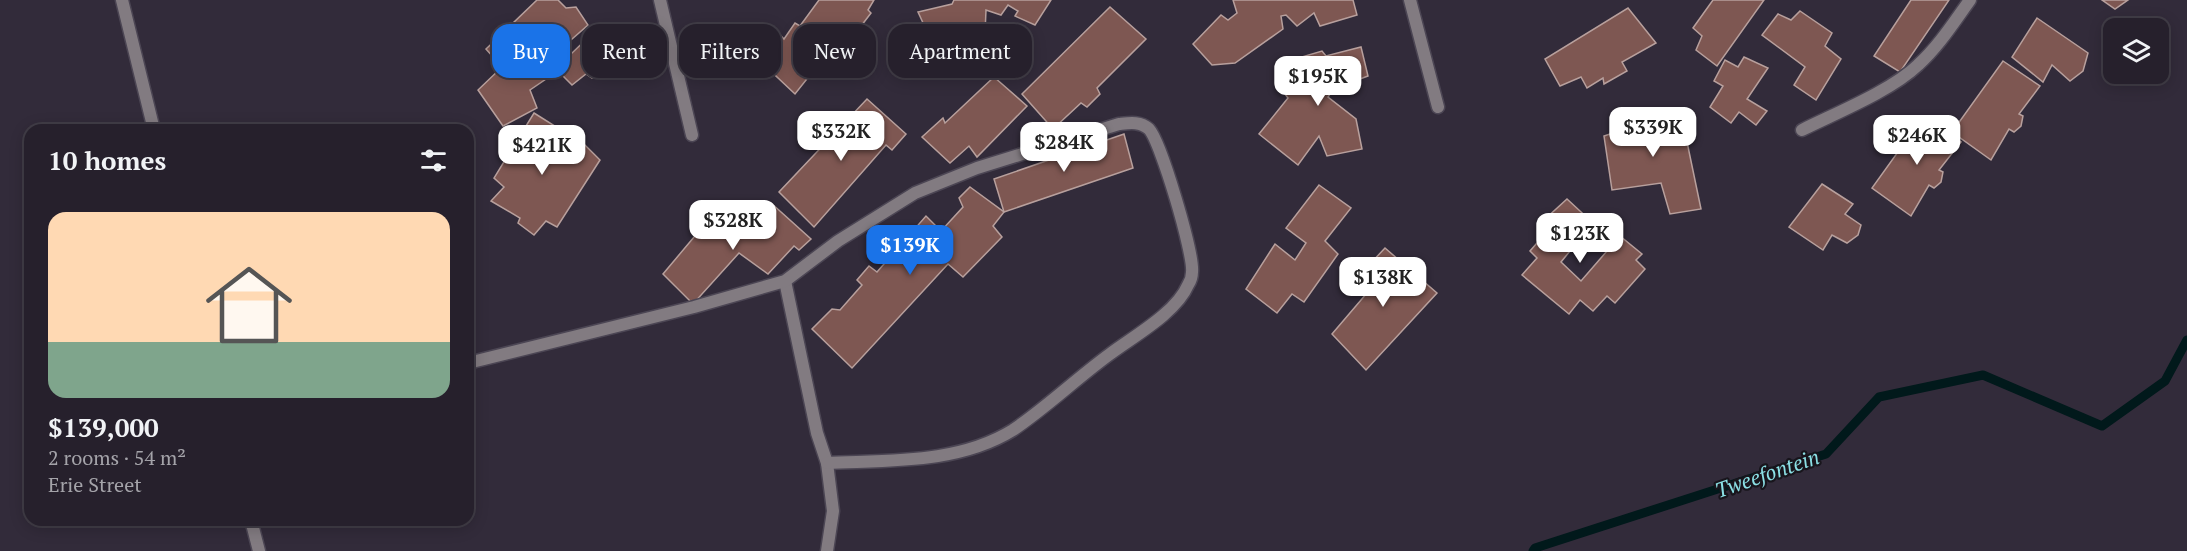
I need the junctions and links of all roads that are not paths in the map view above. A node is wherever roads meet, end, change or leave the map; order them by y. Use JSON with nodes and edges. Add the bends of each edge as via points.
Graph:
{"nodes":[{"id":1,"x":122,"y":0,"type":"edge"},
{"id":2,"x":660,"y":0,"type":"edge"},
{"id":3,"x":1410,"y":0,"type":"edge"},
{"id":4,"x":1970,"y":0,"type":"edge"},
{"id":5,"x":1438,"y":107,"type":"dead end"},
{"id":6,"x":153,"y":124,"type":"edge"},
{"id":7,"x":1802,"y":130,"type":"dead end"},
{"id":8,"x":692,"y":135,"type":"dead end"},
{"id":9,"x":785,"y":280,"type":"junction"},
{"id":10,"x":474,"y":362,"type":"edge"},
{"id":11,"x":827,"y":463,"type":"junction"},
{"id":12,"x":253,"y":526,"type":"edge"},
{"id":13,"x":259,"y":551,"type":"edge"},
{"id":14,"x":827,"y":551,"type":"edge"}],
"edges":[{"from":1,"to":6,"type":"street"},
{"from":2,"to":8,"type":"street"},
{"from":3,"to":5,"type":"street"},
{"from":4,"to":7,"type":"street","via":[[1935,48],[1897,82]]},
{"from":9,"to":10,"type":"street","via":[[694,307]]},
{"from":9,"to":11,"type":"street","via":[[817,433]]},
{"from":9,"to":11,"type":"street","via":[[915,193],[977,168],[1133,122],[1151,131],[1171,180],[1190,255],[1192,272],[1178,301],[1012,430],[962,452],[917,459]]},
{"from":11,"to":14,"type":"street","via":[[832,511]]},
{"from":12,"to":13,"type":"street"}]}
